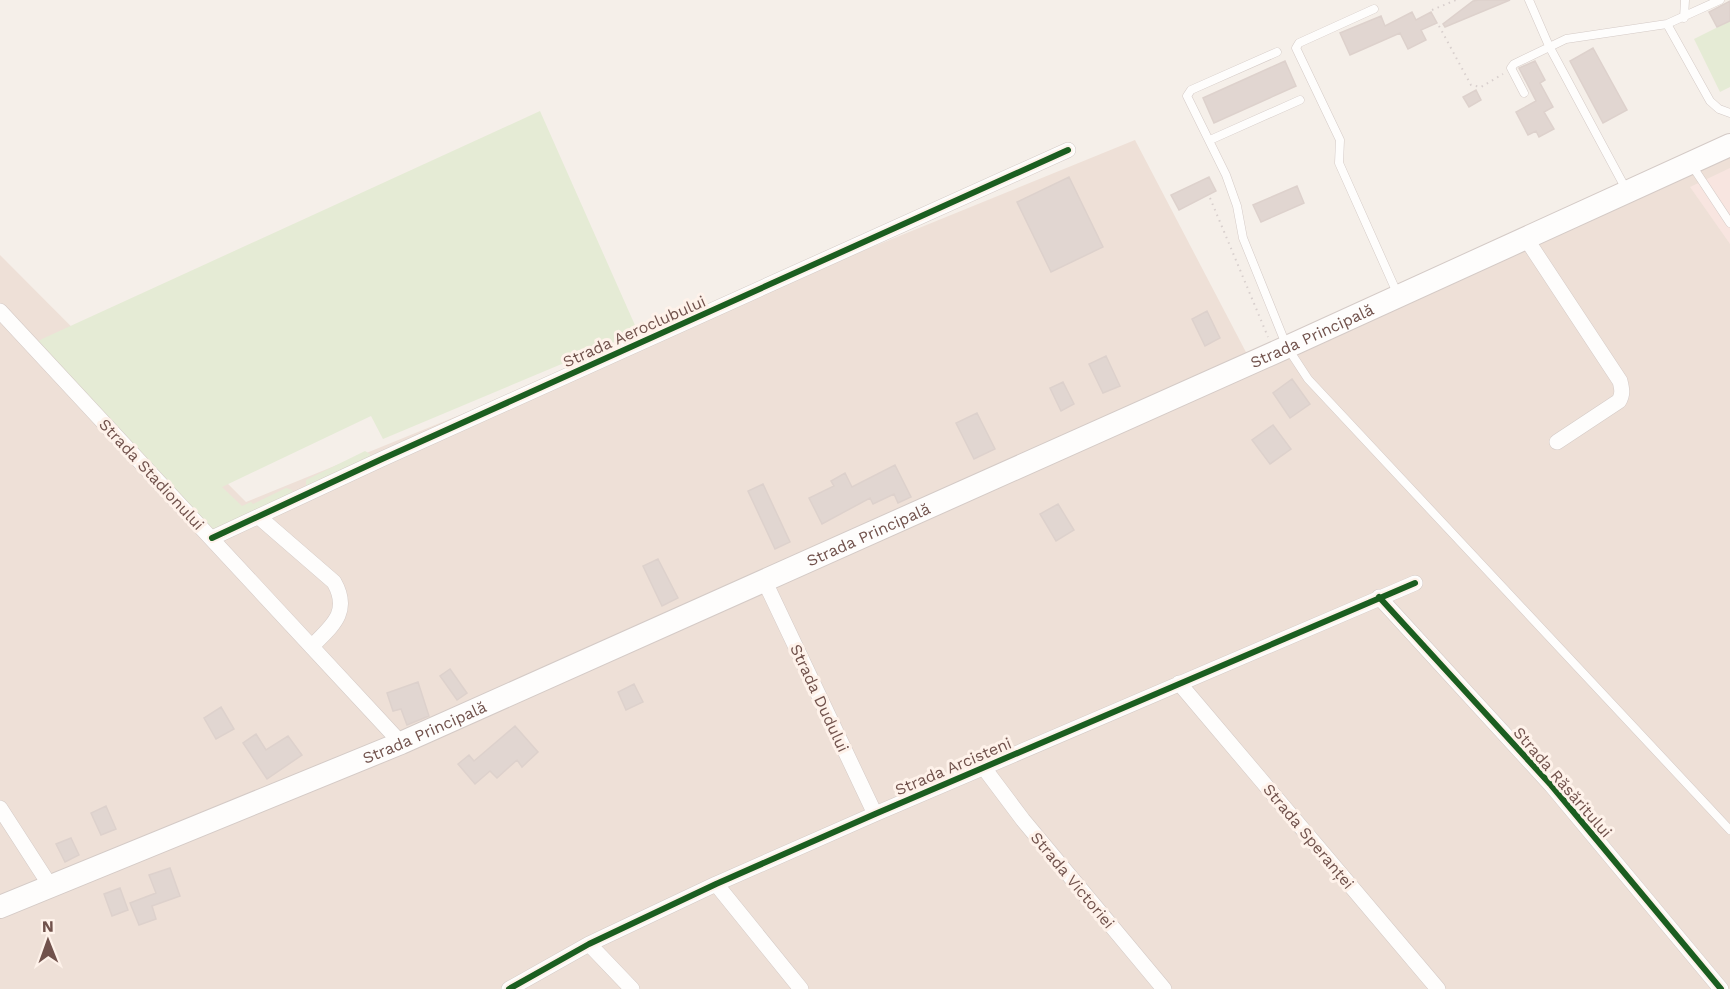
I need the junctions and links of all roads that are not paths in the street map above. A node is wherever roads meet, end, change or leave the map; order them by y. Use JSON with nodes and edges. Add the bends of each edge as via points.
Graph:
{"nodes":[{"id":1,"x":1529,"y":0,"type":"edge"},
{"id":2,"x":1685,"y":0,"type":"edge"},
{"id":3,"x":1720,"y":0,"type":"edge"},
{"id":4,"x":1374,"y":9,"type":"dead end"},
{"id":5,"x":1684,"y":18,"type":"junction"},
{"id":6,"x":1667,"y":24,"type":"junction"},
{"id":7,"x":1549,"y":46,"type":"junction"},
{"id":8,"x":1277,"y":52,"type":"dead end"},
{"id":9,"x":1524,"y":93,"type":"dead end"},
{"id":10,"x":1299,"y":100,"type":"dead end"},
{"id":11,"x":1730,"y":113,"type":"edge"},
{"id":12,"x":1210,"y":140,"type":"junction"},
{"id":13,"x":1730,"y":145,"type":"edge"},
{"id":14,"x":1068,"y":150,"type":"dead end"},
{"id":15,"x":1690,"y":163,"type":"junction"},
{"id":16,"x":1627,"y":191,"type":"junction"},
{"id":17,"x":1730,"y":223,"type":"edge"},
{"id":18,"x":1525,"y":237,"type":"junction"},
{"id":19,"x":1398,"y":295,"type":"junction"},
{"id":20,"x":0,"y":311,"type":"edge"},
{"id":21,"x":1277,"y":343,"type":"junction"},
{"id":22,"x":1557,"y":442,"type":"dead end"},
{"id":23,"x":259,"y":517,"type":"junction"},
{"id":24,"x":212,"y":538,"type":"junction"},
{"id":25,"x":765,"y":582,"type":"junction"},
{"id":26,"x":1415,"y":583,"type":"dead end"},
{"id":27,"x":1379,"y":597,"type":"junction"},
{"id":28,"x":312,"y":646,"type":"junction"},
{"id":29,"x":1179,"y":683,"type":"junction"},
{"id":30,"x":401,"y":743,"type":"junction"},
{"id":31,"x":984,"y":768,"type":"junction"},
{"id":32,"x":0,"y":808,"type":"edge"},
{"id":33,"x":874,"y":814,"type":"junction"},
{"id":34,"x":1730,"y":830,"type":"edge"},
{"id":35,"x":716,"y":884,"type":"junction"},
{"id":36,"x":51,"y":887,"type":"junction"},
{"id":37,"x":0,"y":907,"type":"edge"},
{"id":38,"x":589,"y":944,"type":"junction"},
{"id":39,"x":509,"y":989,"type":"edge"},
{"id":40,"x":632,"y":989,"type":"edge"},
{"id":41,"x":801,"y":989,"type":"edge"},
{"id":42,"x":1164,"y":989,"type":"edge"},
{"id":43,"x":1438,"y":989,"type":"edge"},
{"id":44,"x":1721,"y":989,"type":"edge"}],
"edges":[{"from":1,"to":7,"type":"lane"},
{"from":2,"to":5,"type":"lane"},
{"from":3,"to":5,"type":"lane"},
{"from":4,"to":19,"type":"lane","via":[[1299,43],[1296,48],[1340,140],[1339,163]]},
{"from":5,"to":6,"type":"lane"},
{"from":6,"to":7,"type":"lane","via":[[1572,38]]},
{"from":6,"to":11,"type":"lane","via":[[1710,101]]},
{"from":7,"to":9,"type":"lane","via":[[1514,64],[1511,70]]},
{"from":7,"to":16,"type":"lane"},
{"from":8,"to":12,"type":"lane","via":[[1187,93]]},
{"from":10,"to":12,"type":"lane"},
{"from":12,"to":21,"type":"lane","via":[[1237,206]]},
{"from":13,"to":15,"type":"main road","name":"Strada Principală"},
{"from":14,"to":23,"type":"street","name":"Strada Aeroclubului"},
{"from":15,"to":16,"type":"main road","name":"Strada Principală"},
{"from":15,"to":17,"type":"lane"},
{"from":16,"to":18,"type":"main road","name":"Strada Principală"},
{"from":18,"to":19,"type":"main road","name":"Strada Principală"},
{"from":18,"to":22,"type":"street","via":[[1622,389],[1619,401]]},
{"from":19,"to":21,"type":"main road","name":"Strada Principală"},
{"from":20,"to":24,"type":"street","name":"Strada Stadionului"},
{"from":21,"to":25,"type":"main road","name":"Strada Principală"},
{"from":21,"to":34,"type":"lane"},
{"from":23,"to":24,"type":"street","name":"Strada Aeroclubului"},
{"from":23,"to":28,"type":"street","via":[[334,582],[340,593],[339,614]]},
{"from":24,"to":28,"type":"street","name":"Strada Stadionului"},
{"from":25,"to":30,"type":"main road","name":"Strada Principală"},
{"from":25,"to":33,"type":"street","name":"Strada Dudului"},
{"from":26,"to":27,"type":"street","name":"Strada Arcisteni"},
{"from":27,"to":29,"type":"street","name":"Strada Arcisteni"},
{"from":27,"to":44,"type":"street","name":"Strada Răsăritului","via":[[1551,785]]},
{"from":28,"to":30,"type":"street","name":"Strada Stadionului"},
{"from":29,"to":31,"type":"street","name":"Strada Arcisteni"},
{"from":29,"to":43,"type":"street","name":"Strada Speranței"},
{"from":30,"to":36,"type":"main road","name":"Strada Principală"},
{"from":31,"to":33,"type":"street","name":"Strada Arcisteni"},
{"from":31,"to":42,"type":"street","name":"Strada Victoriei"},
{"from":32,"to":36,"type":"street"},
{"from":33,"to":35,"type":"street","name":"Strada Arcisteni"},
{"from":35,"to":38,"type":"street","name":"Strada Arcisteni"},
{"from":35,"to":41,"type":"street"},
{"from":36,"to":37,"type":"main road","name":"Strada Principală"},
{"from":38,"to":39,"type":"street","name":"Strada Arcisteni"},
{"from":38,"to":40,"type":"street"}]}
